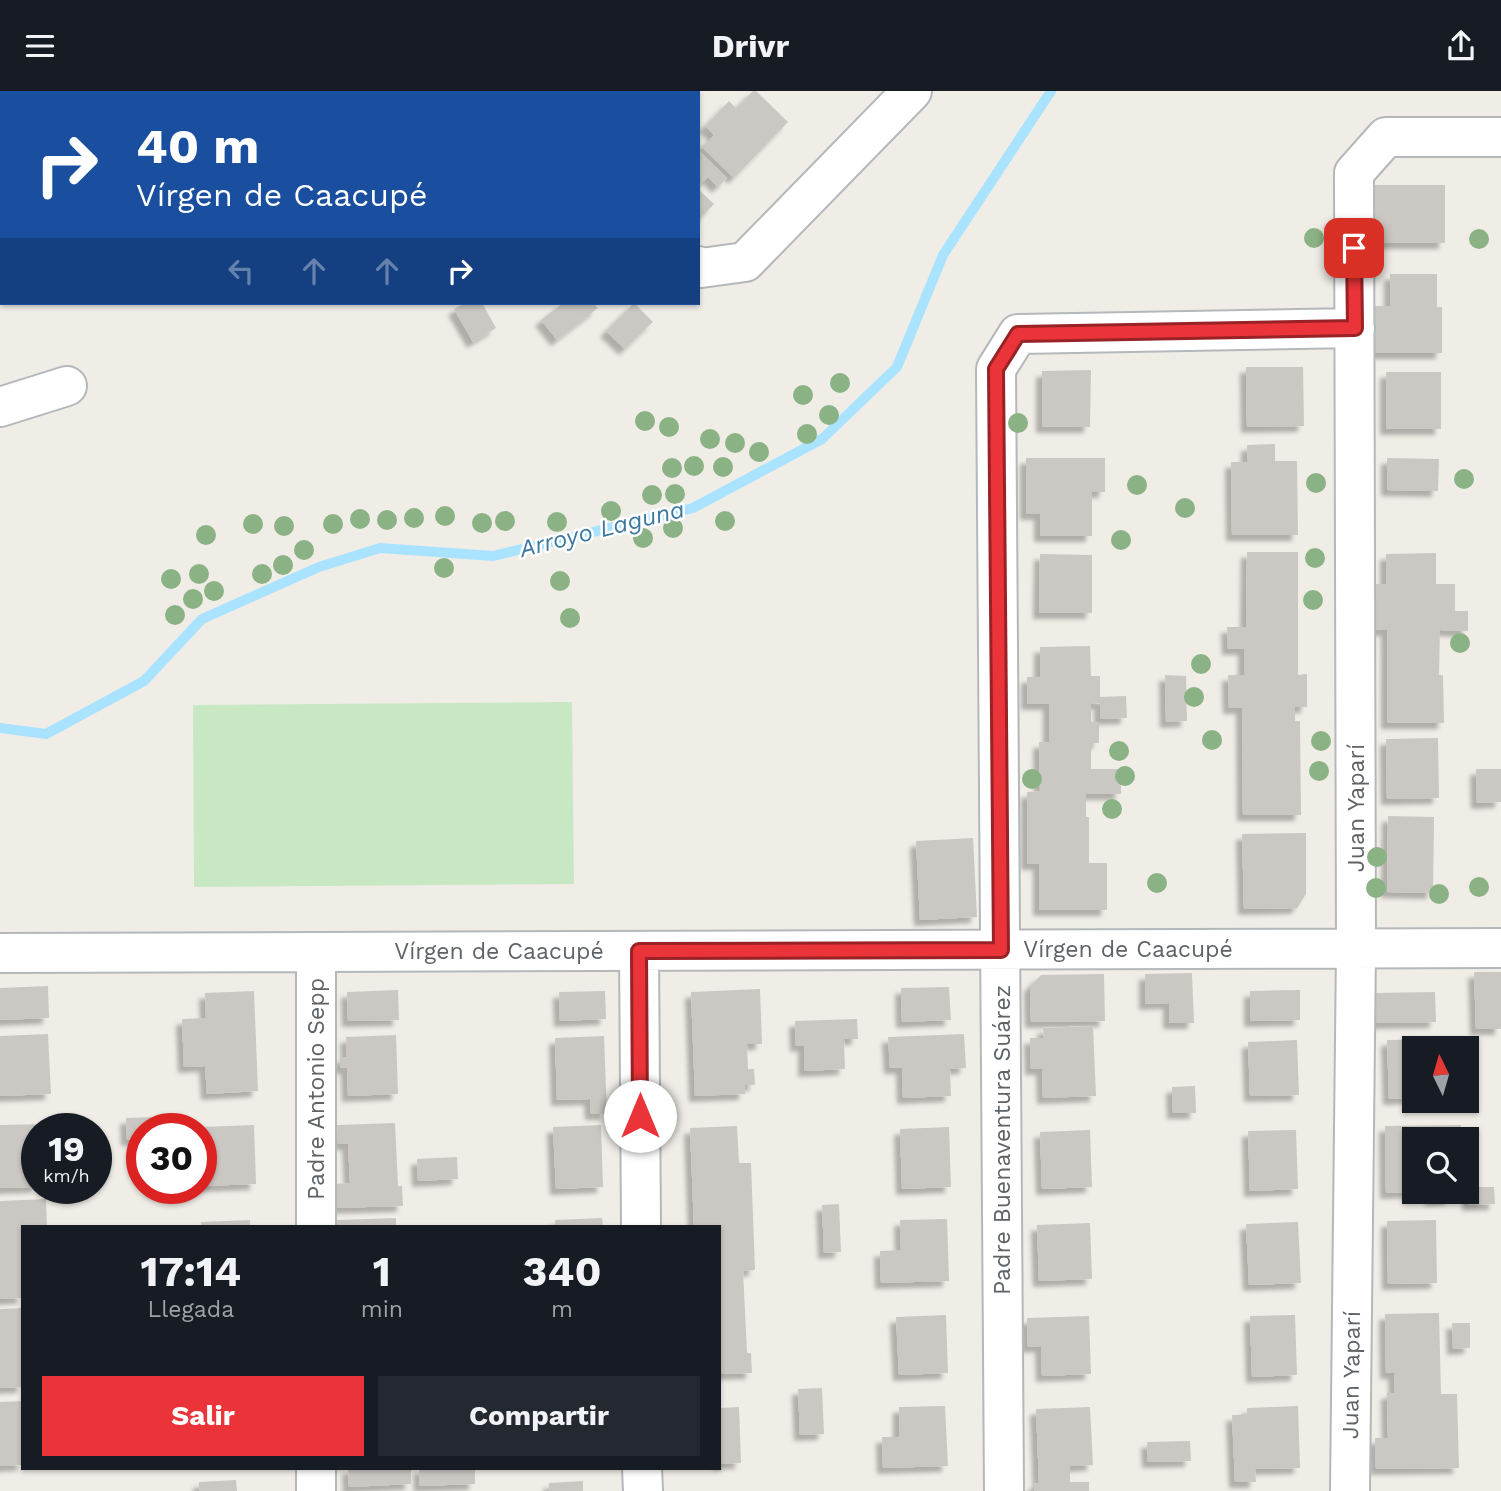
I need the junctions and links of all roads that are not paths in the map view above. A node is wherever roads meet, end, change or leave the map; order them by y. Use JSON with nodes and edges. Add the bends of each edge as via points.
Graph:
{"nodes":[{"id":1,"x":912,"y":91,"type":"edge"},
{"id":2,"x":1501,"y":137,"type":"edge"},
{"id":3,"x":700,"y":267,"type":"edge"},
{"id":4,"x":1355,"y":328,"type":"junction"},
{"id":5,"x":67,"y":386,"type":"dead end"},
{"id":6,"x":0,"y":407,"type":"edge"},
{"id":7,"x":1501,"y":948,"type":"edge"},
{"id":8,"x":1356,"y":949,"type":"junction"},
{"id":9,"x":1001,"y":950,"type":"junction"},
{"id":10,"x":639,"y":951,"type":"junction"},
{"id":11,"x":316,"y":952,"type":"junction"},
{"id":12,"x":0,"y":953,"type":"edge"},
{"id":13,"x":316,"y":1225,"type":"edge"},
{"id":14,"x":641,"y":1225,"type":"edge"},
{"id":15,"x":316,"y":1470,"type":"edge"},
{"id":16,"x":642,"y":1470,"type":"edge"},
{"id":17,"x":316,"y":1491,"type":"edge"},
{"id":18,"x":643,"y":1491,"type":"edge"},
{"id":19,"x":1004,"y":1491,"type":"edge"},
{"id":20,"x":1350,"y":1491,"type":"edge"}],
"edges":[{"from":1,"to":3,"type":"street","via":[[745,262]]},
{"from":2,"to":4,"type":"street","name":"Juan Yaparí","via":[[1386,137],[1354,173]]},
{"from":4,"to":8,"type":"street","name":"Juan Yaparí"},
{"from":4,"to":9,"type":"street","name":"Padre Buenaventura Suárez","via":[[1018,334],[996,369]]},
{"from":5,"to":6,"type":"street"},
{"from":7,"to":8,"type":"street","name":"Vírgen de Caacupé"},
{"from":8,"to":9,"type":"street","name":"Vírgen de Caacupé"},
{"from":8,"to":20,"type":"street","name":"Juan Yaparí"},
{"from":9,"to":10,"type":"street","name":"Vírgen de Caacupé"},
{"from":9,"to":19,"type":"street","name":"Padre Buenaventura Suárez"},
{"from":10,"to":11,"type":"street","name":"Vírgen de Caacupé"},
{"from":10,"to":14,"type":"street"},
{"from":11,"to":12,"type":"street","name":"Vírgen de Caacupé"},
{"from":11,"to":13,"type":"street","name":"Padre Antonio Sepp"},
{"from":15,"to":17,"type":"street"},
{"from":16,"to":18,"type":"street"}]}
